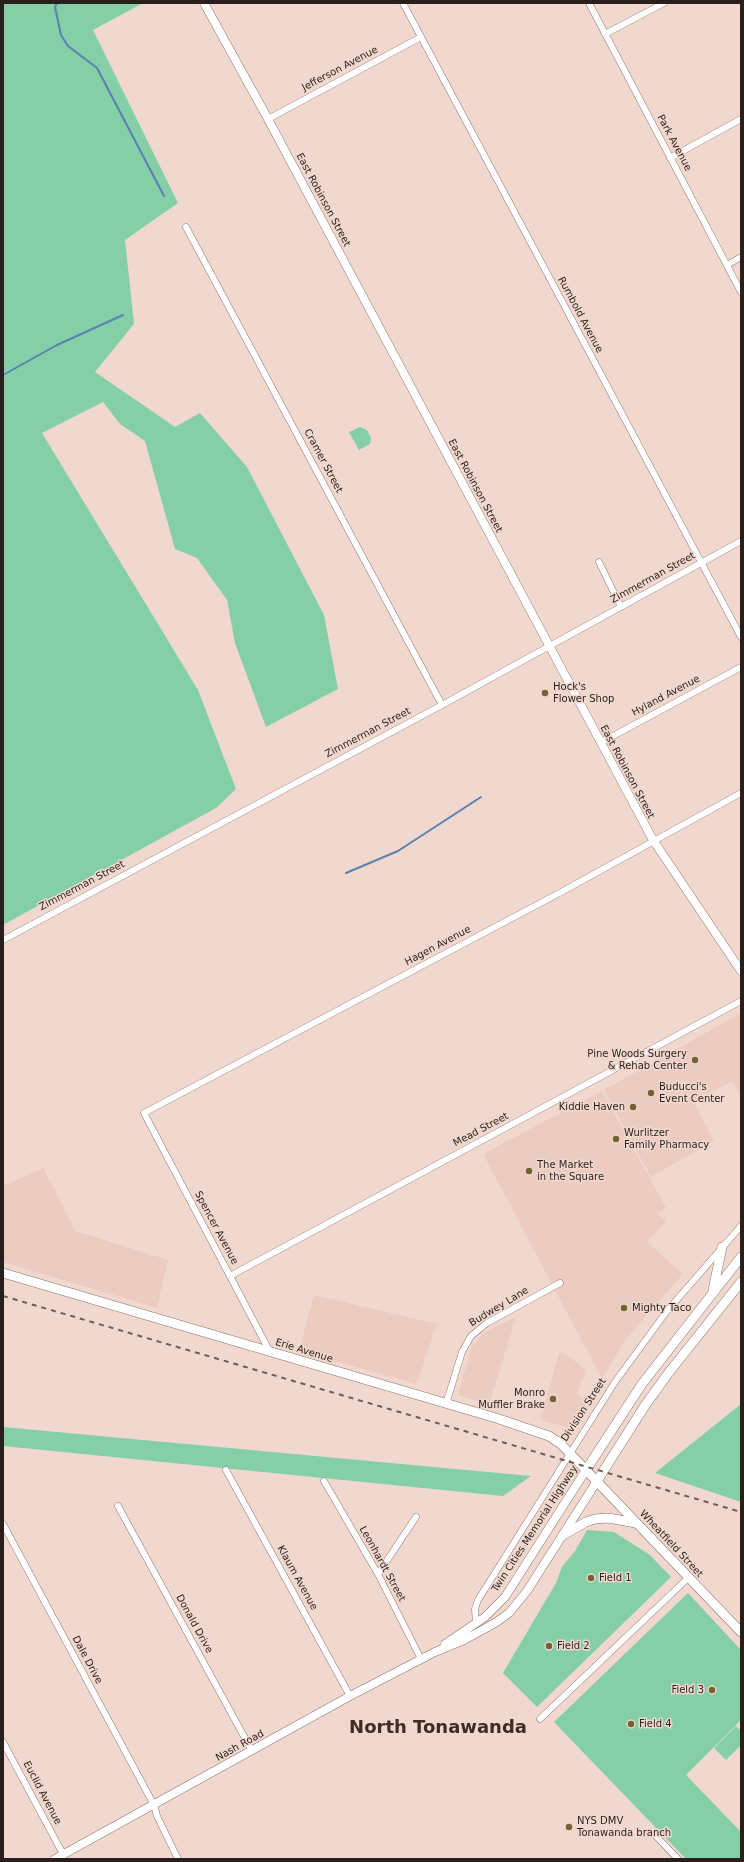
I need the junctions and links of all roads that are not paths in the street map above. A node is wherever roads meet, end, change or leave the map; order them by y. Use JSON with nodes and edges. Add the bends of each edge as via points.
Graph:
{"nodes":[{"id":1,"x":204,"y":3,"type":"edge"},
{"id":2,"x":403,"y":3,"type":"edge"},
{"id":3,"x":589,"y":3,"type":"edge"},
{"id":4,"x":664,"y":3,"type":"edge"},
{"id":5,"x":605,"y":34,"type":"junction"},
{"id":6,"x":421,"y":37,"type":"junction"},
{"id":7,"x":268,"y":119,"type":"junction"},
{"id":8,"x":741,"y":119,"type":"edge"},
{"id":9,"x":670,"y":158,"type":"junction"},
{"id":10,"x":186,"y":227,"type":"dead end"},
{"id":11,"x":741,"y":257,"type":"edge"},
{"id":12,"x":727,"y":265,"type":"junction"},
{"id":13,"x":741,"y":292,"type":"edge"},
{"id":14,"x":741,"y":541,"type":"edge"},
{"id":15,"x":599,"y":562,"type":"dead end"},
{"id":16,"x":701,"y":563,"type":"junction"},
{"id":17,"x":621,"y":607,"type":"junction"},
{"id":18,"x":741,"y":637,"type":"edge"},
{"id":19,"x":550,"y":646,"type":"junction"},
{"id":20,"x":741,"y":667,"type":"edge"},
{"id":21,"x":442,"y":705,"type":"junction"},
{"id":22,"x":600,"y":743,"type":"junction"},
{"id":23,"x":741,"y":793,"type":"edge"},
{"id":24,"x":653,"y":840,"type":"junction"},
{"id":25,"x":3,"y":940,"type":"edge"},
{"id":26,"x":741,"y":971,"type":"edge"},
{"id":27,"x":741,"y":1001,"type":"edge"},
{"id":28,"x":144,"y":1113,"type":"joint"},
{"id":29,"x":741,"y":1226,"type":"edge"},
{"id":30,"x":722,"y":1247,"type":"junction"},
{"id":31,"x":741,"y":1258,"type":"edge"},
{"id":32,"x":3,"y":1273,"type":"edge"},
{"id":33,"x":230,"y":1276,"type":"junction"},
{"id":34,"x":741,"y":1282,"type":"edge"},
{"id":35,"x":560,"y":1283,"type":"dead end"},
{"id":36,"x":712,"y":1294,"type":"junction"},
{"id":37,"x":270,"y":1352,"type":"junction"},
{"id":38,"x":446,"y":1404,"type":"junction"},
{"id":39,"x":570,"y":1452,"type":"junction"},
{"id":40,"x":226,"y":1470,"type":"dead end"},
{"id":41,"x":586,"y":1470,"type":"junction"},
{"id":42,"x":324,"y":1481,"type":"dead end"},
{"id":43,"x":597,"y":1481,"type":"junction"},
{"id":44,"x":118,"y":1506,"type":"dead end"},
{"id":45,"x":416,"y":1517,"type":"dead end"},
{"id":46,"x":636,"y":1523,"type":"junction"},
{"id":47,"x":3,"y":1524,"type":"edge"},
{"id":48,"x":563,"y":1535,"type":"junction"},
{"id":49,"x":378,"y":1574,"type":"junction"},
{"id":50,"x":688,"y":1578,"type":"junction"},
{"id":51,"x":476,"y":1623,"type":"junction"},
{"id":52,"x":741,"y":1632,"type":"edge"},
{"id":53,"x":435,"y":1652,"type":"junction"},
{"id":54,"x":421,"y":1659,"type":"junction"},
{"id":55,"x":350,"y":1696,"type":"junction"},
{"id":56,"x":540,"y":1719,"type":"dead end"},
{"id":57,"x":3,"y":1742,"type":"edge"},
{"id":58,"x":252,"y":1750,"type":"junction"},
{"id":59,"x":154,"y":1805,"type":"junction"},
{"id":60,"x":656,"y":1836,"type":"dead end"},
{"id":61,"x":63,"y":1854,"type":"junction"},
{"id":62,"x":55,"y":1859,"type":"edge"},
{"id":63,"x":178,"y":1859,"type":"edge"},
{"id":64,"x":678,"y":1859,"type":"edge"}],
"edges":[{"from":1,"to":7,"type":"street","name":"East Robinson Street"},
{"from":2,"to":6,"type":"street","name":"Rumbold Avenue"},
{"from":3,"to":5,"type":"street","name":"Park Avenue"},
{"from":4,"to":5,"type":"street"},
{"from":5,"to":9,"type":"street","name":"Park Avenue"},
{"from":6,"to":7,"type":"street","name":"Jefferson Avenue"},
{"from":6,"to":16,"type":"street","name":"Rumbold Avenue"},
{"from":7,"to":19,"type":"street","name":"East Robinson Street"},
{"from":8,"to":9,"type":"street"},
{"from":9,"to":12,"type":"street","name":"Park Avenue"},
{"from":10,"to":21,"type":"street","name":"Cramer Street"},
{"from":11,"to":12,"type":"street"},
{"from":12,"to":13,"type":"street","name":"Park Avenue"},
{"from":14,"to":16,"type":"street","name":"Zimmerman Street"},
{"from":15,"to":17,"type":"street"},
{"from":16,"to":17,"type":"street","name":"Zimmerman Street"},
{"from":16,"to":18,"type":"street","name":"Rumbold Avenue"},
{"from":17,"to":19,"type":"street","name":"Zimmerman Street"},
{"from":19,"to":21,"type":"street","name":"Zimmerman Street"},
{"from":19,"to":22,"type":"street","name":"East Robinson Street"},
{"from":20,"to":22,"type":"street","name":"Hyland Avenue"},
{"from":21,"to":25,"type":"street","name":"Zimmerman Street"},
{"from":22,"to":24,"type":"street","name":"East Robinson Street"},
{"from":23,"to":24,"type":"street","name":"Hagen Avenue"},
{"from":24,"to":26,"type":"street","name":"East Robinson Street"},
{"from":24,"to":28,"type":"street","name":"Hagen Avenue","via":[[565,890]]},
{"from":27,"to":33,"type":"street","name":"Mead Street"},
{"from":28,"to":33,"type":"street","name":"Spencer Avenue"},
{"from":29,"to":30,"type":"street","name":"Division Street"},
{"from":30,"to":36,"type":"main road"},
{"from":30,"to":39,"type":"street","name":"Division Street","via":[[641,1344]]},
{"from":31,"to":36,"type":"main road","name":"Twin Cities Memorial Highway"},
{"from":32,"to":37,"type":"main road","name":"Erie Avenue"},
{"from":33,"to":37,"type":"street","name":"Spencer Avenue"},
{"from":34,"to":43,"type":"main road","via":[[646,1404]]},
{"from":35,"to":38,"type":"street","name":"Budwey Lane","via":[[487,1323],[471,1336],[462,1352]]},
{"from":36,"to":41,"type":"main road","name":"Twin Cities Memorial Highway","via":[[642,1384]]},
{"from":37,"to":38,"type":"main road","name":"Erie Avenue"},
{"from":38,"to":39,"type":"main road","name":"Erie Avenue","via":[[549,1436]]},
{"from":39,"to":41,"type":"main road","name":"Erie Avenue"},
{"from":39,"to":51,"type":"street","name":"Division Street","via":[[478,1600],[475,1609]]},
{"from":40,"to":55,"type":"street","name":"Klaum Avenue"},
{"from":41,"to":43,"type":"main road","name":"Wheatfield Street"},
{"from":41,"to":51,"type":"street","name":"Twin Cities Memorial Highway","via":[[511,1588],[495,1608]]},
{"from":42,"to":49,"type":"street","name":"Leonhardt Street"},
{"from":43,"to":46,"type":"main road","name":"Wheatfield Street"},
{"from":43,"to":48,"type":"street"},
{"from":44,"to":58,"type":"street","name":"Donald Drive"},
{"from":45,"to":49,"type":"street"},
{"from":46,"to":48,"type":"main road","via":[[608,1518],[595,1519]]},
{"from":46,"to":50,"type":"main road","name":"Wheatfield Street"},
{"from":47,"to":59,"type":"street","name":"Dale Drive"},
{"from":48,"to":53,"type":"street","via":[[527,1591],[509,1613],[464,1640]]},
{"from":49,"to":54,"type":"street","name":"Leonhardt Street"},
{"from":50,"to":52,"type":"main road","name":"Wheatfield Street"},
{"from":50,"to":56,"type":"street"},
{"from":51,"to":53,"type":"street","name":"Twin Cities Memorial Highway"},
{"from":53,"to":54,"type":"street","name":"Nash Road"},
{"from":54,"to":55,"type":"street","name":"Nash Road"},
{"from":55,"to":58,"type":"street","name":"Nash Road"},
{"from":57,"to":61,"type":"street","name":"Euclid Avenue"},
{"from":58,"to":59,"type":"street","name":"Nash Road"},
{"from":59,"to":61,"type":"street","name":"Nash Road"},
{"from":59,"to":63,"type":"street","name":"Dale Drive"},
{"from":60,"to":64,"type":"street"},
{"from":61,"to":62,"type":"street","name":"Nash Road"}]}
